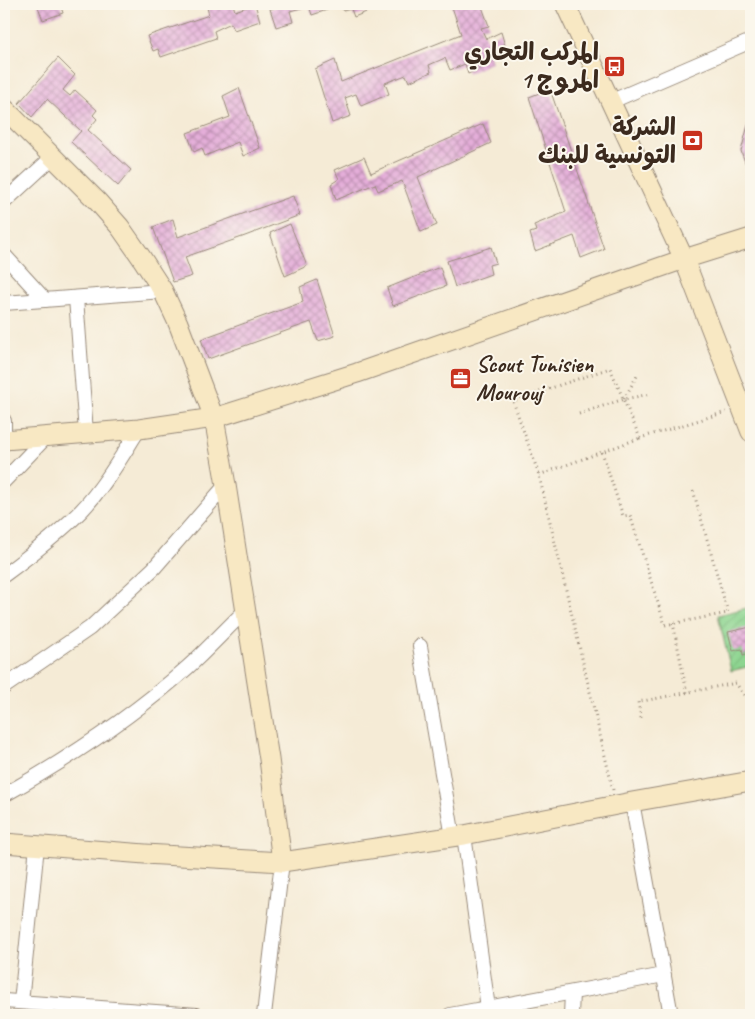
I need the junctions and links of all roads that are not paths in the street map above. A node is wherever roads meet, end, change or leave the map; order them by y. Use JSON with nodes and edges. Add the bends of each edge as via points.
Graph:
{"nodes":[{"id":1,"x":566,"y":4,"type":"edge"},
{"id":2,"x":751,"y":41,"type":"edge"},
{"id":3,"x":612,"y":100,"type":"junction"},
{"id":4,"x":5,"y":111,"type":"edge"},
{"id":5,"x":54,"y":156,"type":"junction"},
{"id":6,"x":4,"y":202,"type":"edge"},
{"id":7,"x":751,"y":238,"type":"edge"},
{"id":8,"x":4,"y":256,"type":"edge"},
{"id":9,"x":684,"y":258,"type":"junction"},
{"id":10,"x":163,"y":292,"type":"junction"},
{"id":11,"x":76,"y":298,"type":"junction"},
{"id":12,"x":45,"y":300,"type":"junction"},
{"id":13,"x":4,"y":303,"type":"edge"},
{"id":14,"x":214,"y":418,"type":"junction"},
{"id":15,"x":139,"y":429,"type":"junction"},
{"id":16,"x":751,"y":432,"type":"edge"},
{"id":17,"x":86,"y":433,"type":"junction"},
{"id":18,"x":4,"y":434,"type":"edge"},
{"id":19,"x":46,"y":437,"type":"junction"},
{"id":20,"x":4,"y":481,"type":"edge"},
{"id":21,"x":226,"y":485,"type":"junction"},
{"id":22,"x":4,"y":575,"type":"edge"},
{"id":23,"x":245,"y":610,"type":"junction"},
{"id":24,"x":420,"y":646,"type":"dead end"},
{"id":25,"x":4,"y":687,"type":"edge"},
{"id":26,"x":751,"y":781,"type":"edge"},
{"id":27,"x":4,"y":794,"type":"edge"},
{"id":28,"x":625,"y":803,"type":"junction"},
{"id":29,"x":458,"y":836,"type":"junction"},
{"id":30,"x":4,"y":843,"type":"edge"},
{"id":31,"x":37,"y":846,"type":"junction"},
{"id":32,"x":282,"y":862,"type":"junction"},
{"id":33,"x":664,"y":975,"type":"junction"},
{"id":34,"x":572,"y":993,"type":"junction"},
{"id":35,"x":4,"y":1001,"type":"edge"},
{"id":36,"x":22,"y":1002,"type":"junction"},
{"id":37,"x":488,"y":1008,"type":"junction"},
{"id":38,"x":197,"y":1015,"type":"edge"},
{"id":39,"x":264,"y":1015,"type":"edge"},
{"id":40,"x":450,"y":1015,"type":"edge"},
{"id":41,"x":571,"y":1015,"type":"edge"},
{"id":42,"x":671,"y":1015,"type":"edge"}],
"edges":[{"from":1,"to":3,"type":"street"},
{"from":2,"to":3,"type":"street"},
{"from":3,"to":9,"type":"street"},
{"from":4,"to":5,"type":"street"},
{"from":5,"to":6,"type":"street"},
{"from":5,"to":10,"type":"street","via":[[120,227]]},
{"from":7,"to":9,"type":"street"},
{"from":8,"to":12,"type":"street"},
{"from":9,"to":14,"type":"street","via":[[357,373]]},
{"from":9,"to":16,"type":"street"},
{"from":10,"to":11,"type":"street"},
{"from":10,"to":14,"type":"street"},
{"from":11,"to":12,"type":"street"},
{"from":11,"to":17,"type":"street"},
{"from":12,"to":13,"type":"street"},
{"from":14,"to":15,"type":"street"},
{"from":14,"to":21,"type":"street"},
{"from":15,"to":17,"type":"street"},
{"from":15,"to":22,"type":"street","via":[[112,472],[82,510],[37,552]]},
{"from":17,"to":19,"type":"street"},
{"from":18,"to":19,"type":"street"},
{"from":19,"to":20,"type":"street"},
{"from":21,"to":23,"type":"street"},
{"from":21,"to":25,"type":"street","via":[[154,568],[90,628]]},
{"from":23,"to":27,"type":"street","via":[[188,667],[128,716],[57,765]]},
{"from":23,"to":32,"type":"street"},
{"from":24,"to":29,"type":"street"},
{"from":26,"to":28,"type":"street"},
{"from":28,"to":29,"type":"street"},
{"from":28,"to":33,"type":"street"},
{"from":29,"to":32,"type":"street"},
{"from":29,"to":37,"type":"street"},
{"from":30,"to":31,"type":"street"},
{"from":31,"to":32,"type":"street"},
{"from":31,"to":36,"type":"street"},
{"from":32,"to":39,"type":"street"},
{"from":33,"to":34,"type":"street"},
{"from":33,"to":42,"type":"street"},
{"from":34,"to":37,"type":"street"},
{"from":34,"to":41,"type":"street"},
{"from":35,"to":36,"type":"street"},
{"from":36,"to":38,"type":"street"},
{"from":37,"to":40,"type":"street"}]}
